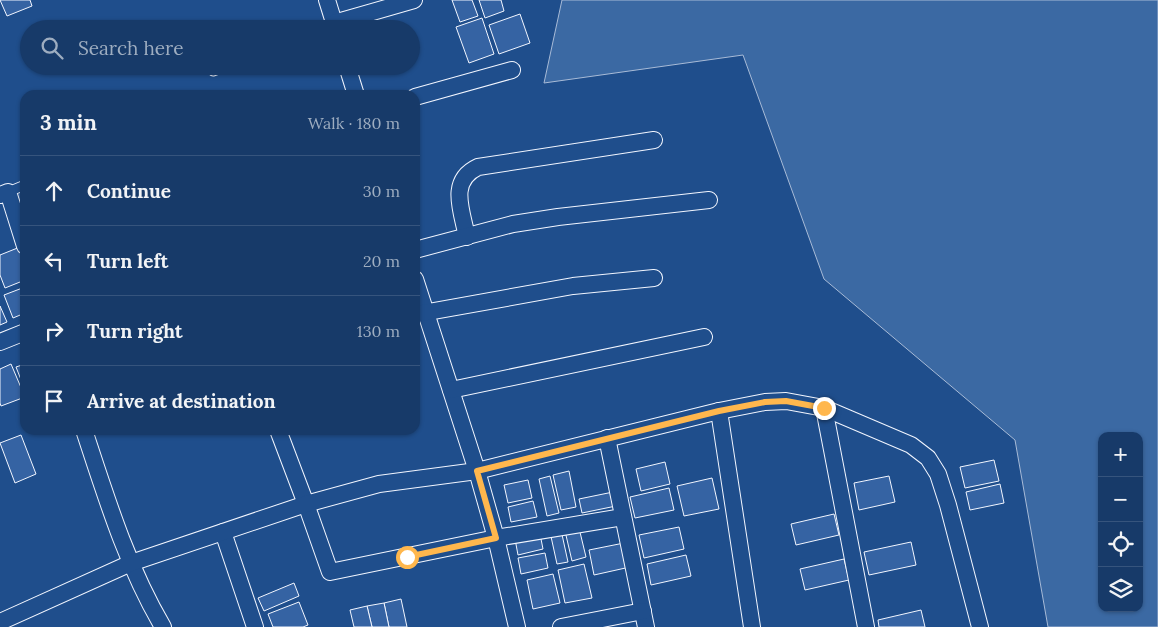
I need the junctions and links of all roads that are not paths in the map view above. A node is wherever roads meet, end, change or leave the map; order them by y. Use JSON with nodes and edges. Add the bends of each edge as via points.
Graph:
{"nodes":[{"id":1,"x":327,"y":0,"type":"edge"},
{"id":2,"x":414,"y":0,"type":"edge"},
{"id":3,"x":329,"y":20,"type":"edge"},
{"id":4,"x":352,"y":20,"type":"edge"},
{"id":5,"x":512,"y":70,"type":"dead end"},
{"id":6,"x":350,"y":75,"type":"edge"},
{"id":7,"x":354,"y":90,"type":"edge"},
{"id":8,"x":420,"y":96,"type":"edge"},
{"id":9,"x":654,"y":140,"type":"dead end"},
{"id":10,"x":20,"y":187,"type":"edge"},
{"id":11,"x":4,"y":193,"type":"edge"},
{"id":12,"x":709,"y":200,"type":"dead end"},
{"id":13,"x":20,"y":233,"type":"edge"},
{"id":14,"x":467,"y":237,"type":"junction"},
{"id":15,"x":420,"y":249,"type":"edge"},
{"id":16,"x":654,"y":278,"type":"dead end"},
{"id":17,"x":420,"y":313,"type":"edge"},
{"id":18,"x":20,"y":334,"type":"edge"},
{"id":19,"x":704,"y":337,"type":"dead end"},
{"id":20,"x":0,"y":342,"type":"edge"},
{"id":21,"x":451,"y":390,"type":"junction"},
{"id":22,"x":824,"y":408,"type":"junction"},
{"id":23,"x":719,"y":411,"type":"junction"},
{"id":24,"x":86,"y":435,"type":"edge"},
{"id":25,"x":280,"y":435,"type":"edge"},
{"id":26,"x":607,"y":438,"type":"junction"},
{"id":27,"x":477,"y":471,"type":"junction"},
{"id":28,"x":306,"y":504,"type":"junction"},
{"id":29,"x":623,"y":518,"type":"junction"},
{"id":30,"x":223,"y":532,"type":"junction"},
{"id":31,"x":496,"y":538,"type":"junction"},
{"id":32,"x":132,"y":563,"type":"junction"},
{"id":33,"x":644,"y":619,"type":"edge"},
{"id":34,"x":2,"y":620,"type":"edge"},
{"id":35,"x":163,"y":627,"type":"edge"},
{"id":36,"x":255,"y":627,"type":"edge"},
{"id":37,"x":517,"y":627,"type":"edge"},
{"id":38,"x":561,"y":627,"type":"edge"},
{"id":39,"x":752,"y":627,"type":"edge"},
{"id":40,"x":866,"y":627,"type":"edge"},
{"id":41,"x":980,"y":627,"type":"edge"}],
"edges":[{"from":1,"to":3,"type":"street"},
{"from":2,"to":4,"type":"street"},
{"from":5,"to":8,"type":"street"},
{"from":6,"to":7,"type":"street"},
{"from":9,"to":14,"type":"street","via":[[478,167],[462,180],[458,193]]},
{"from":10,"to":11,"type":"lane"},
{"from":11,"to":13,"type":"street"},
{"from":12,"to":14,"type":"street","via":[[558,217],[513,224]]},
{"from":14,"to":15,"type":"street"},
{"from":16,"to":17,"type":"street","via":[[572,286]]},
{"from":17,"to":21,"type":"street"},
{"from":18,"to":20,"type":"street"},
{"from":19,"to":21,"type":"street"},
{"from":21,"to":27,"type":"street"},
{"from":22,"to":23,"type":"street","via":[[786,401]]},
{"from":22,"to":40,"type":"street"},
{"from":22,"to":41,"type":"street","via":[[911,445],[928,458],[938,474],[948,505]]},
{"from":23,"to":26,"type":"street"},
{"from":23,"to":39,"type":"street"},
{"from":24,"to":32,"type":"street","via":[[108,505]]},
{"from":25,"to":28,"type":"street"},
{"from":26,"to":27,"type":"street"},
{"from":26,"to":29,"type":"street"},
{"from":27,"to":28,"type":"street","via":[[380,484]]},
{"from":27,"to":31,"type":"street"},
{"from":28,"to":30,"type":"street"},
{"from":28,"to":31,"type":"street","via":[[330,572]]},
{"from":29,"to":31,"type":"street"},
{"from":29,"to":33,"type":"street"},
{"from":30,"to":32,"type":"street"},
{"from":30,"to":36,"type":"street"},
{"from":31,"to":37,"type":"street"},
{"from":32,"to":34,"type":"street"},
{"from":32,"to":35,"type":"street"},
{"from":33,"to":38,"type":"street"}]}
